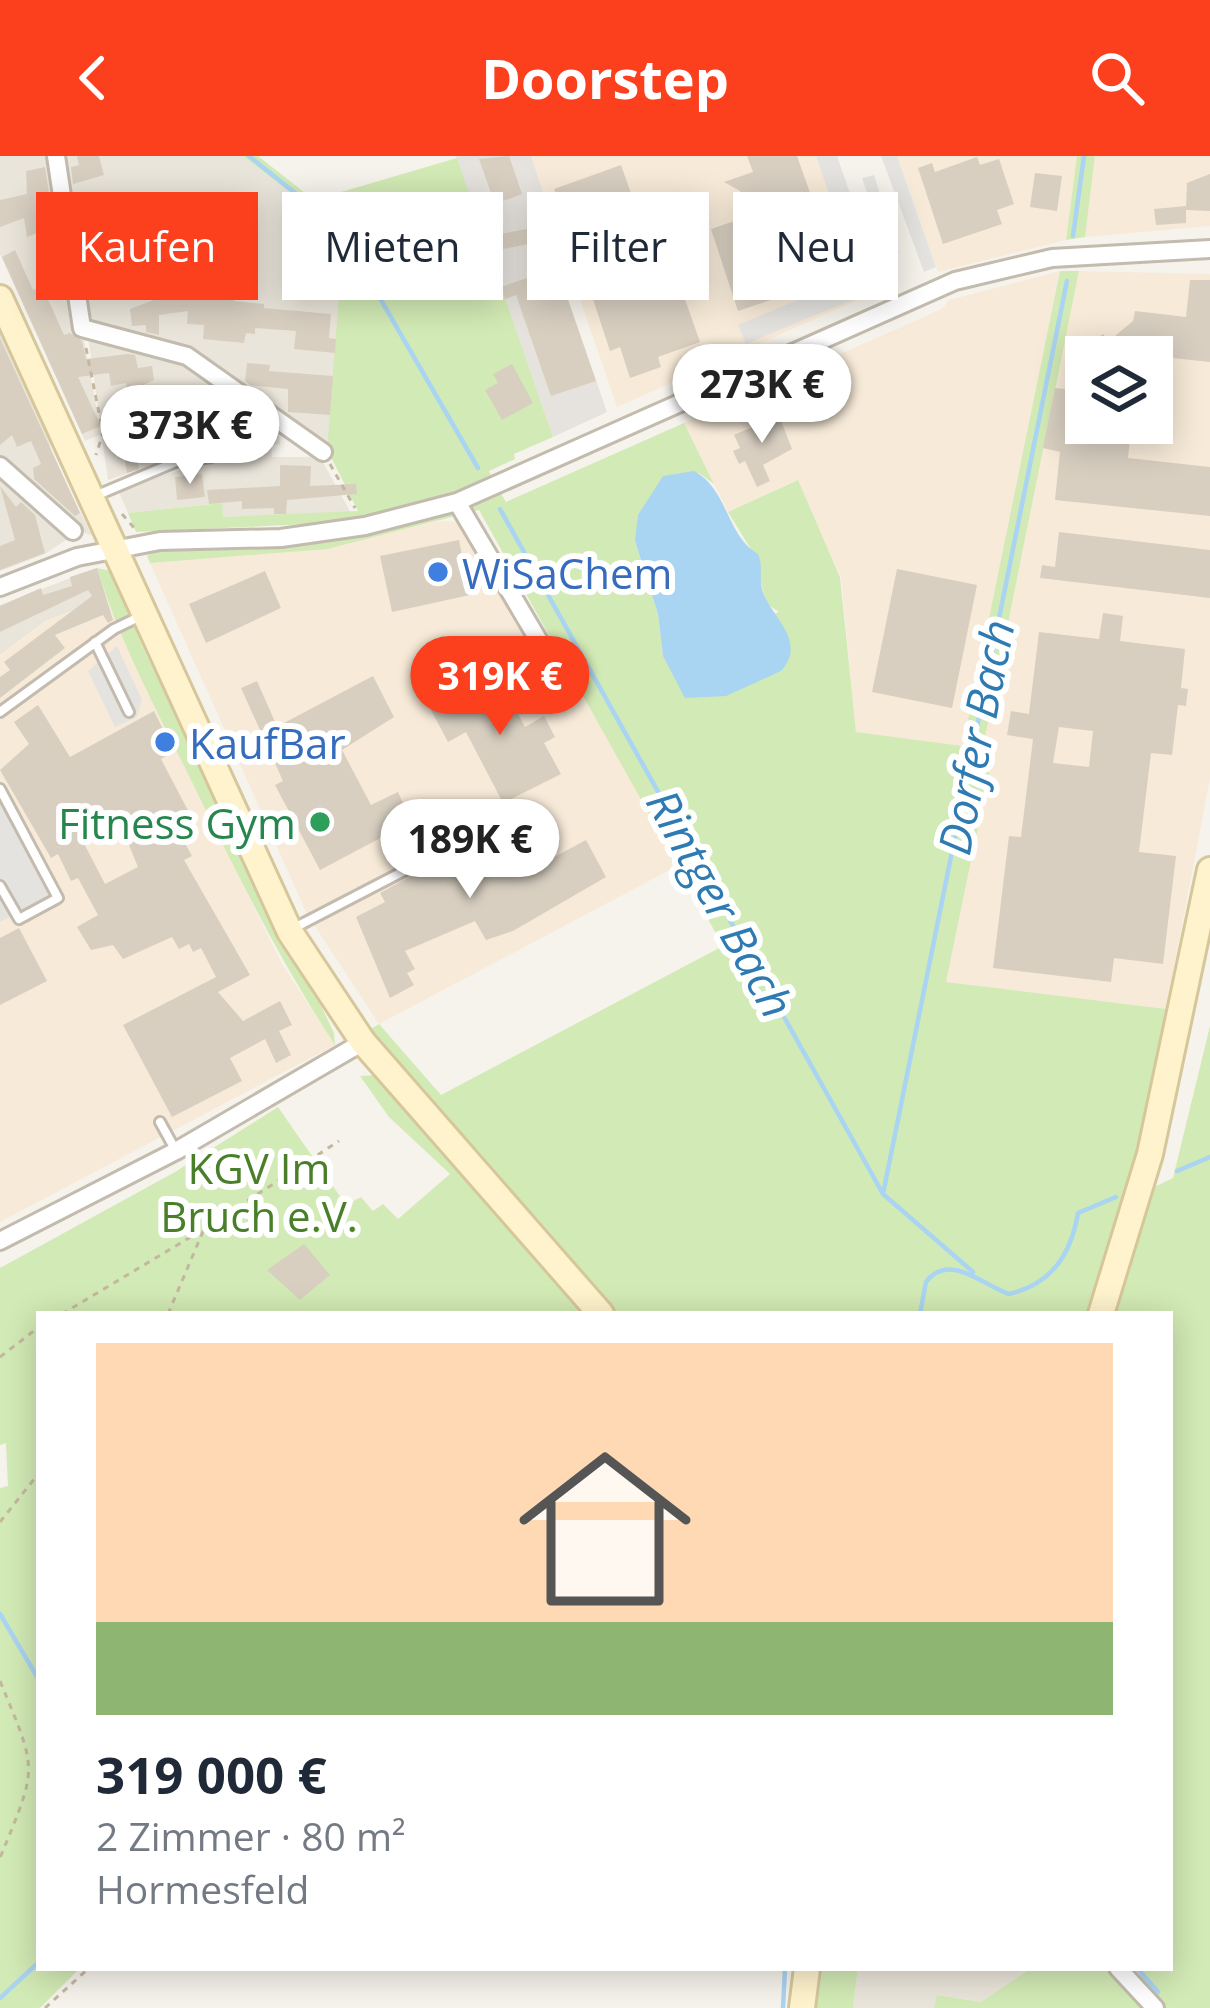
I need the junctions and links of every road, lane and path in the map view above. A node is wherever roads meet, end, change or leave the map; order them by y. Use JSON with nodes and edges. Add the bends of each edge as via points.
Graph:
{"nodes":[{"id":1,"x":56,"y":156,"type":"edge"},
{"id":2,"x":1210,"y":249,"type":"edge"},
{"id":3,"x":0,"y":298,"type":"edge"},
{"id":4,"x":82,"y":328,"type":"junction"},
{"id":5,"x":323,"y":452,"type":"joint"},
{"id":6,"x":212,"y":457,"type":"dead end"},
{"id":7,"x":93,"y":465,"type":"dead end"},
{"id":8,"x":0,"y":466,"type":"edge"},
{"id":9,"x":92,"y":497,"type":"junction"},
{"id":10,"x":461,"y":501,"type":"junction"},
{"id":11,"x":364,"y":526,"type":"junction"},
{"id":12,"x":73,"y":531,"type":"dead end"},
{"id":13,"x":115,"y":551,"type":"junction"},
{"id":14,"x":0,"y":587,"type":"edge"},
{"id":15,"x":144,"y":614,"type":"junction"},
{"id":16,"x":95,"y":643,"type":"junction"},
{"id":17,"x":562,"y":680,"type":"dead end"},
{"id":18,"x":0,"y":712,"type":"edge"},
{"id":19,"x":129,"y":712,"type":"dead end"},
{"id":20,"x":0,"y":789,"type":"edge"},
{"id":21,"x":460,"y":842,"type":"dead end"},
{"id":22,"x":1210,"y":870,"type":"edge"},
{"id":23,"x":0,"y":886,"type":"edge"},
{"id":24,"x":290,"y":932,"type":"junction"},
{"id":25,"x":363,"y":1042,"type":"junction"},
{"id":26,"x":160,"y":1122,"type":"dead end"},
{"id":27,"x":339,"y":1141,"type":"dead end"},
{"id":28,"x":176,"y":1151,"type":"junction"},
{"id":29,"x":204,"y":1229,"type":"junction"},
{"id":30,"x":0,"y":1241,"type":"edge"},
{"id":31,"x":67,"y":1311,"type":"edge"},
{"id":32,"x":168,"y":1311,"type":"edge"},
{"id":33,"x":598,"y":1311,"type":"edge"},
{"id":34,"x":1102,"y":1311,"type":"edge"},
{"id":35,"x":36,"y":1330,"type":"edge"},
{"id":36,"x":0,"y":1357,"type":"edge"},
{"id":37,"x":36,"y":1477,"type":"edge"},
{"id":38,"x":0,"y":1522,"type":"edge"},
{"id":39,"x":0,"y":1681,"type":"edge"},
{"id":40,"x":0,"y":1858,"type":"edge"},
{"id":41,"x":86,"y":1971,"type":"edge"},
{"id":42,"x":807,"y":1971,"type":"edge"},
{"id":43,"x":1121,"y":1971,"type":"edge"},
{"id":44,"x":45,"y":2008,"type":"edge"},
{"id":45,"x":802,"y":2008,"type":"edge"},
{"id":46,"x":1155,"y":2008,"type":"edge"}],
"edges":[{"from":1,"to":4,"type":"street"},
{"from":2,"to":10,"type":"street","via":[[1052,258],[955,281]]},
{"from":3,"to":9,"type":"main road"},
{"from":4,"to":5,"type":"street","via":[[187,356]]},
{"from":4,"to":7,"type":"path","via":[[103,433]]},
{"from":5,"to":11,"type":"path"},
{"from":6,"to":9,"type":"lane","via":[[178,461]]},
{"from":8,"to":12,"type":"street"},
{"from":9,"to":13,"type":"main road"},
{"from":10,"to":11,"type":"street"},
{"from":10,"to":17,"type":"street"},
{"from":11,"to":13,"type":"street"},
{"from":13,"to":14,"type":"street"},
{"from":13,"to":15,"type":"main road"},
{"from":15,"to":16,"type":"lane"},
{"from":15,"to":24,"type":"main road"},
{"from":16,"to":18,"type":"lane"},
{"from":16,"to":19,"type":"lane"},
{"from":20,"to":23,"type":"lane","via":[[58,898],[19,919]]},
{"from":21,"to":24,"type":"lane"},
{"from":22,"to":34,"type":"main road","via":[[1150,1154]]},
{"from":24,"to":25,"type":"main road"},
{"from":25,"to":28,"type":"street"},
{"from":25,"to":33,"type":"main road"},
{"from":26,"to":28,"type":"lane"},
{"from":27,"to":29,"type":"path"},
{"from":28,"to":30,"type":"street"},
{"from":29,"to":31,"type":"path"},
{"from":29,"to":32,"type":"path"},
{"from":35,"to":36,"type":"path"},
{"from":37,"to":38,"type":"path"},
{"from":39,"to":40,"type":"path","via":[[32,1758]]},
{"from":41,"to":44,"type":"path"},
{"from":42,"to":45,"type":"main road"},
{"from":43,"to":46,"type":"street"}]}
